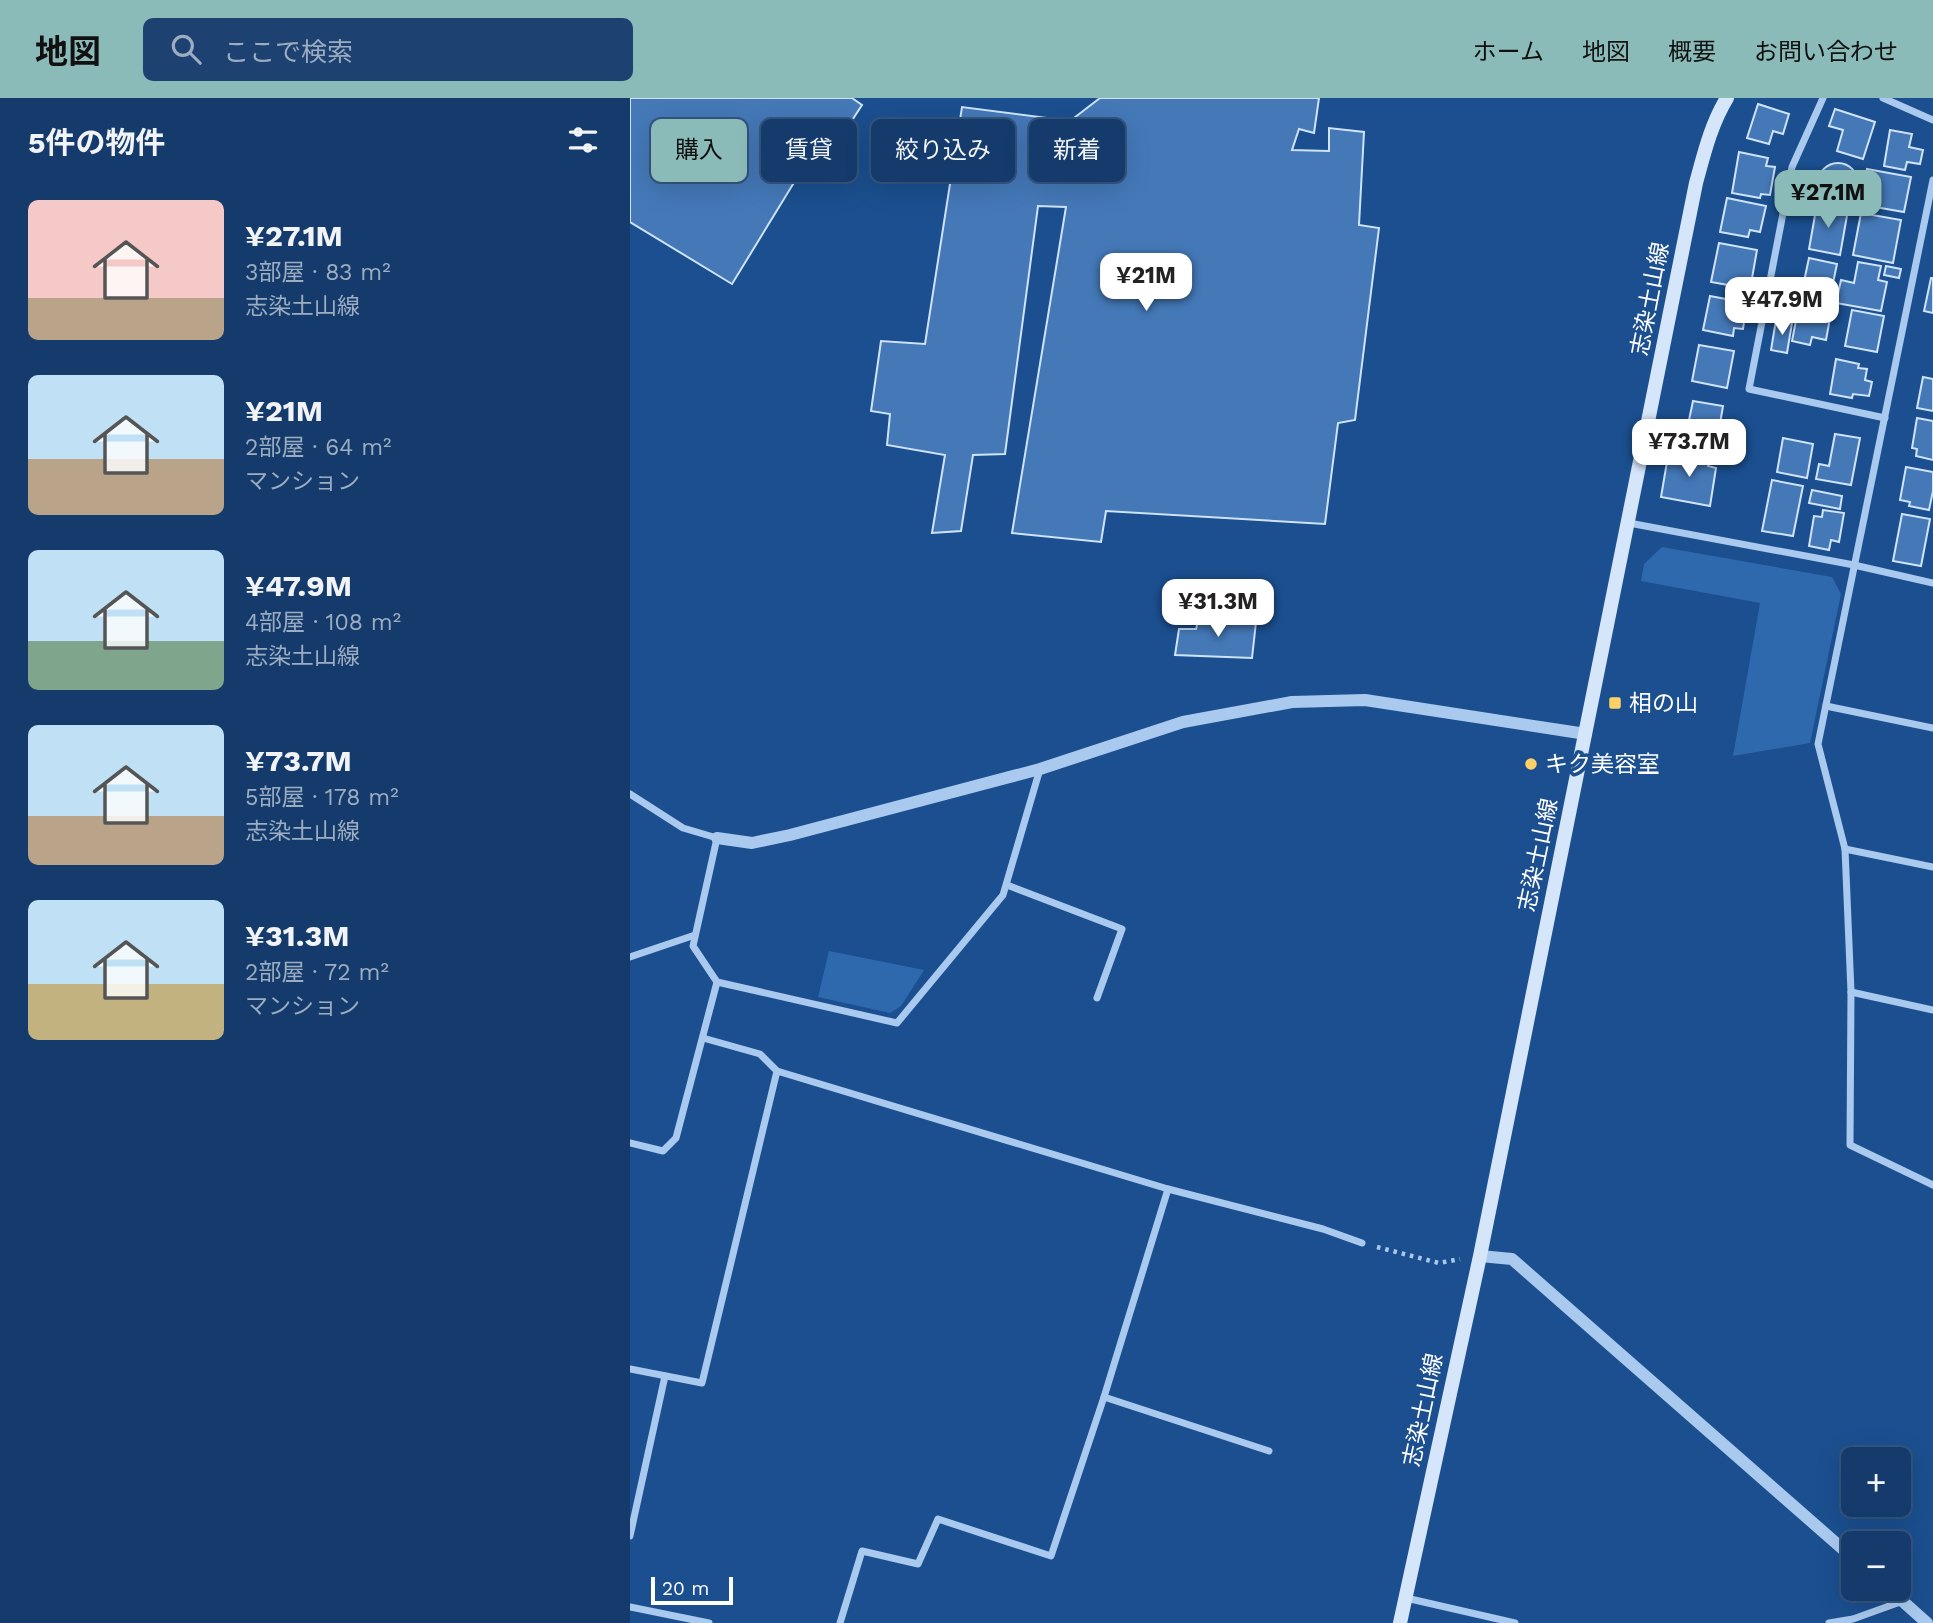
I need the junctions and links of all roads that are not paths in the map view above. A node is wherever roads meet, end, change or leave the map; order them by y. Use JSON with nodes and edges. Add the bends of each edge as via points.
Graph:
{"nodes":[{"id":1,"x":1727,"y":98,"type":"edge"},
{"id":2,"x":1823,"y":98,"type":"edge"},
{"id":3,"x":1883,"y":98,"type":"edge"},
{"id":4,"x":1933,"y":120,"type":"edge"},
{"id":5,"x":1933,"y":180,"type":"edge"},
{"id":6,"x":1885,"y":418,"type":"junction"},
{"id":7,"x":1629,"y":523,"type":"junction"},
{"id":8,"x":1854,"y":565,"type":"junction"},
{"id":9,"x":1933,"y":583,"type":"edge"},
{"id":10,"x":1826,"y":706,"type":"junction"},
{"id":11,"x":1933,"y":728,"type":"edge"},
{"id":12,"x":1586,"y":734,"type":"junction"},
{"id":13,"x":1040,"y":769,"type":"junction"},
{"id":14,"x":630,"y":794,"type":"edge"},
{"id":15,"x":718,"y":838,"type":"junction"},
{"id":16,"x":1845,"y":849,"type":"junction"},
{"id":17,"x":1933,"y":867,"type":"edge"},
{"id":18,"x":1007,"y":885,"type":"junction"},
{"id":19,"x":695,"y":935,"type":"junction"},
{"id":20,"x":630,"y":957,"type":"edge"},
{"id":21,"x":717,"y":982,"type":"junction"},
{"id":22,"x":1851,"y":992,"type":"junction"},
{"id":23,"x":1097,"y":998,"type":"dead end"},
{"id":24,"x":1933,"y":1010,"type":"edge"},
{"id":25,"x":703,"y":1038,"type":"junction"},
{"id":26,"x":777,"y":1071,"type":"junction"},
{"id":27,"x":630,"y":1143,"type":"edge"},
{"id":28,"x":1933,"y":1185,"type":"edge"},
{"id":29,"x":1168,"y":1189,"type":"junction"},
{"id":30,"x":1363,"y":1243,"type":"road end"},
{"id":31,"x":1480,"y":1256,"type":"junction"},
{"id":32,"x":630,"y":1369,"type":"edge"},
{"id":33,"x":665,"y":1376,"type":"junction"},
{"id":34,"x":1104,"y":1397,"type":"junction"},
{"id":35,"x":1269,"y":1451,"type":"dead end"},
{"id":36,"x":630,"y":1536,"type":"edge"},
{"id":37,"x":1841,"y":1547,"type":"edge"},
{"id":38,"x":1405,"y":1598,"type":"junction"},
{"id":39,"x":1885,"y":1601,"type":"edge"},
{"id":40,"x":1903,"y":1601,"type":"edge"},
{"id":41,"x":630,"y":1607,"type":"edge"},
{"id":42,"x":709,"y":1623,"type":"edge"},
{"id":43,"x":840,"y":1623,"type":"edge"},
{"id":44,"x":1400,"y":1623,"type":"edge"},
{"id":45,"x":1515,"y":1623,"type":"edge"},
{"id":46,"x":1829,"y":1623,"type":"edge"},
{"id":47,"x":1927,"y":1623,"type":"edge"}],
"edges":[{"from":1,"to":7,"type":"main road","name":"志染土山線","via":[[1696,183]]},
{"from":2,"to":6,"type":"street","via":[[1792,167],[1749,389]]},
{"from":3,"to":4,"type":"street"},
{"from":5,"to":6,"type":"street"},
{"from":6,"to":8,"type":"street"},
{"from":7,"to":8,"type":"street"},
{"from":7,"to":12,"type":"main road","name":"志染土山線"},
{"from":8,"to":9,"type":"street"},
{"from":8,"to":10,"type":"street"},
{"from":10,"to":11,"type":"street"},
{"from":10,"to":16,"type":"street","via":[[1818,744]]},
{"from":12,"to":13,"type":"street","via":[[1365,700],[1292,702],[1183,722]]},
{"from":12,"to":31,"type":"main road","name":"志染土山線"},
{"from":13,"to":15,"type":"street","via":[[790,835],[752,843]]},
{"from":13,"to":18,"type":"street"},
{"from":14,"to":15,"type":"street","via":[[683,828]]},
{"from":15,"to":19,"type":"street"},
{"from":16,"to":17,"type":"street"},
{"from":16,"to":22,"type":"street"},
{"from":18,"to":21,"type":"street","via":[[897,1023]]},
{"from":18,"to":23,"type":"street","via":[[1122,929]]},
{"from":19,"to":20,"type":"street"},
{"from":19,"to":21,"type":"street","via":[[693,946]]},
{"from":21,"to":25,"type":"street"},
{"from":22,"to":24,"type":"street"},
{"from":22,"to":28,"type":"street","via":[[1850,1145]]},
{"from":25,"to":26,"type":"street","via":[[760,1054]]},
{"from":25,"to":27,"type":"street","via":[[676,1138],[663,1151]]},
{"from":26,"to":29,"type":"street"},
{"from":26,"to":33,"type":"street","via":[[702,1383]]},
{"from":29,"to":30,"type":"street"},
{"from":29,"to":34,"type":"street"},
{"from":31,"to":37,"type":"street","via":[[1512,1259]]},
{"from":31,"to":38,"type":"main road","name":"志染土山線"},
{"from":32,"to":33,"type":"street"},
{"from":33,"to":36,"type":"street"},
{"from":34,"to":35,"type":"street"},
{"from":34,"to":43,"type":"street","via":[[1051,1556],[938,1519],[918,1564],[862,1551]]},
{"from":38,"to":44,"type":"main road","name":"志染土山線"},
{"from":38,"to":45,"type":"street"},
{"from":39,"to":46,"type":"street","via":[[1853,1619]]},
{"from":40,"to":47,"type":"street"},
{"from":41,"to":42,"type":"street"}]}
